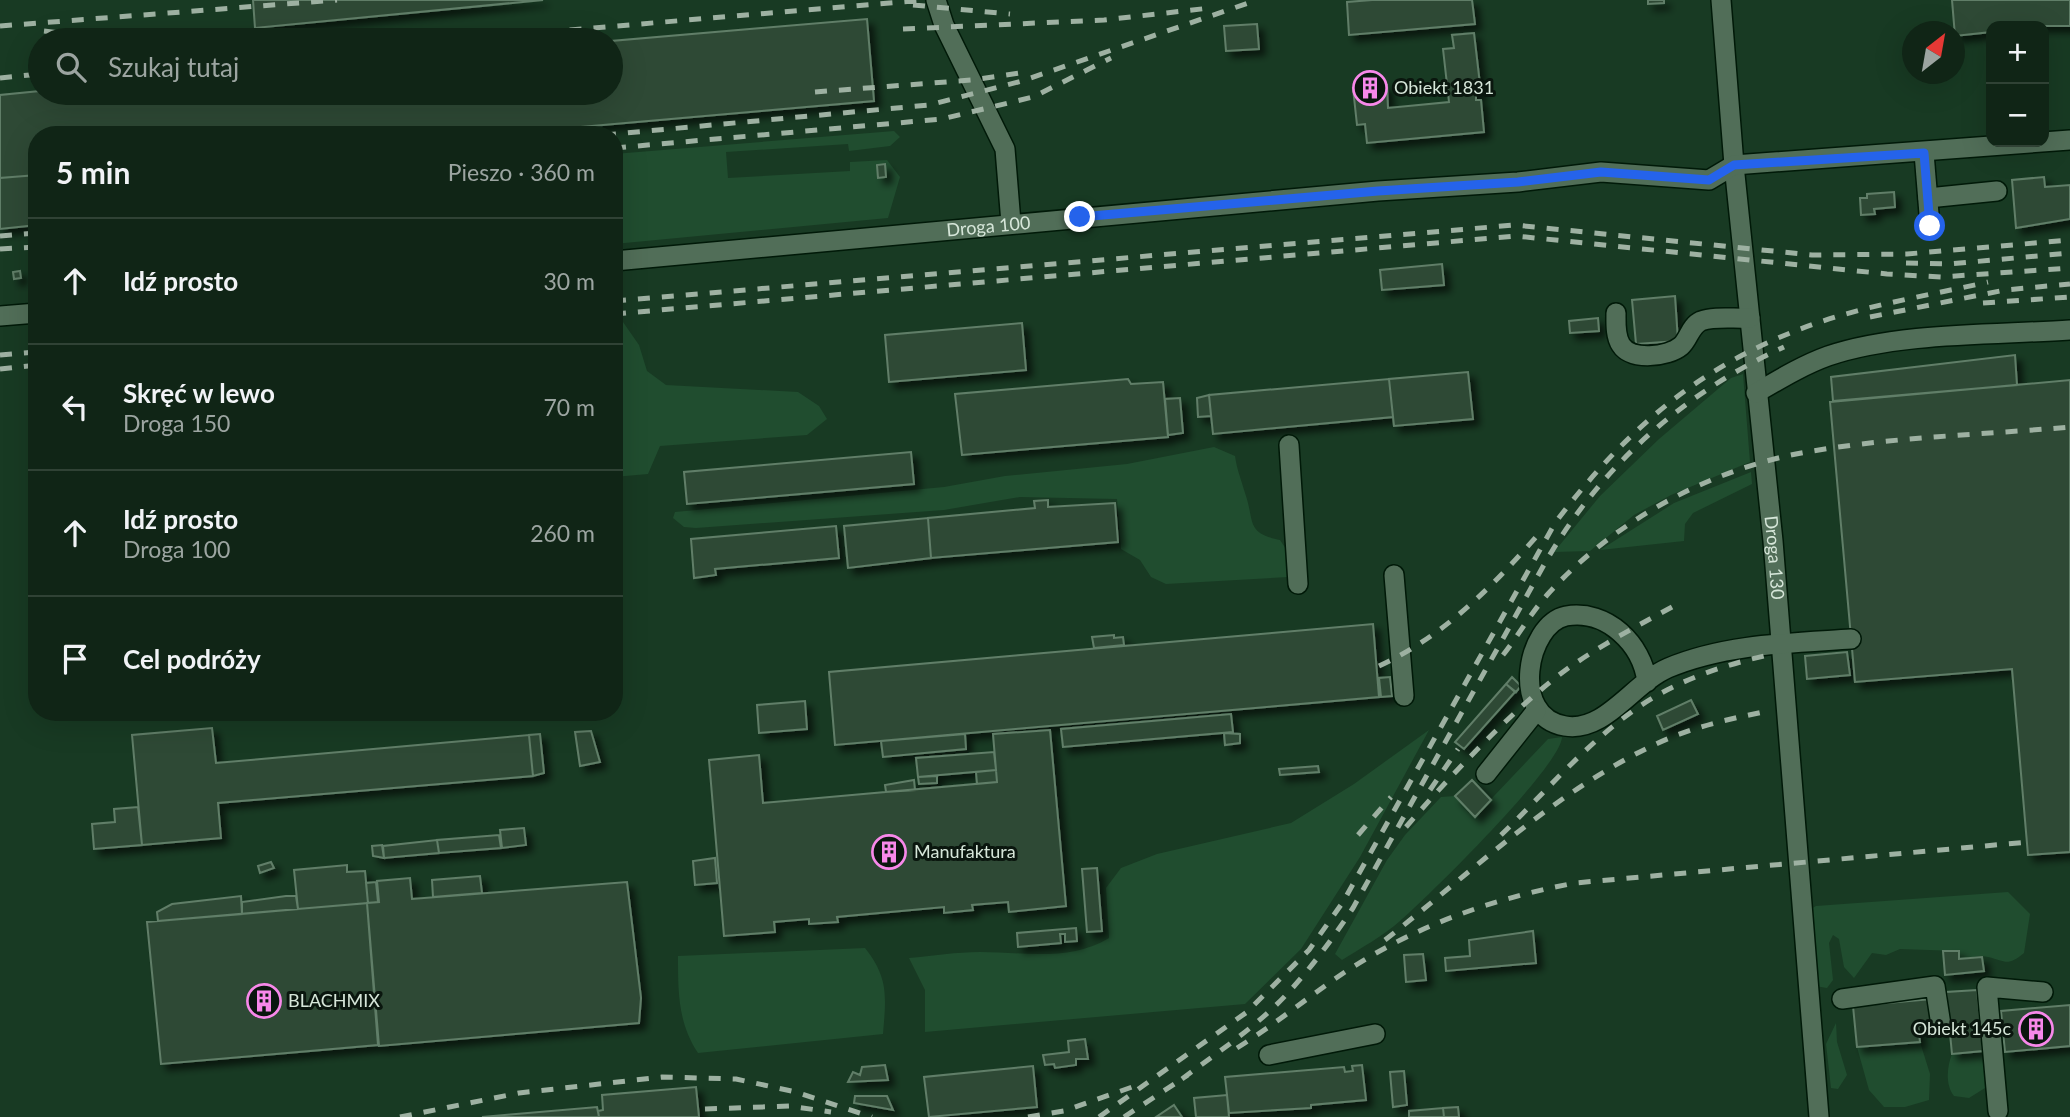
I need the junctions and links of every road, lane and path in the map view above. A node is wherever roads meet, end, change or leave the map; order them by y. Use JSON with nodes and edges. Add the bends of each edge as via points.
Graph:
{"nodes":[{"id":1,"x":936,"y":0,"type":"edge"},
{"id":2,"x":1721,"y":0,"type":"edge"},
{"id":3,"x":2070,"y":140,"type":"edge"},
{"id":4,"x":1924,"y":153,"type":"junction"},
{"id":5,"x":1734,"y":165,"type":"junction"},
{"id":6,"x":1997,"y":191,"type":"dead end"},
{"id":7,"x":1928,"y":198,"type":"junction"},
{"id":8,"x":1011,"y":223,"type":"junction"},
{"id":9,"x":1930,"y":226,"type":"dead end"},
{"id":10,"x":623,"y":260,"type":"edge"},
{"id":11,"x":1616,"y":313,"type":"dead end"},
{"id":12,"x":28,"y":314,"type":"edge"},
{"id":13,"x":0,"y":316,"type":"edge"},
{"id":14,"x":1750,"y":318,"type":"junction"},
{"id":15,"x":2070,"y":330,"type":"edge"},
{"id":16,"x":1756,"y":393,"type":"junction"},
{"id":17,"x":1289,"y":445,"type":"dead end"},
{"id":18,"x":1394,"y":575,"type":"dead end"},
{"id":19,"x":1298,"y":584,"type":"dead end"},
{"id":20,"x":1851,"y":639,"type":"dead end"},
{"id":21,"x":1781,"y":644,"type":"junction"},
{"id":22,"x":1647,"y":682,"type":"junction"},
{"id":23,"x":1404,"y":696,"type":"dead end"},
{"id":24,"x":1536,"y":711,"type":"junction"},
{"id":25,"x":1486,"y":774,"type":"dead end"},
{"id":26,"x":2043,"y":992,"type":"dead end"},
{"id":27,"x":1842,"y":999,"type":"dead end"},
{"id":28,"x":1941,"y":1025,"type":"dead end"},
{"id":29,"x":1375,"y":1034,"type":"dead end"},
{"id":30,"x":1269,"y":1055,"type":"dead end"},
{"id":31,"x":1998,"y":1111,"type":"dead end"},
{"id":32,"x":1819,"y":1117,"type":"edge"}],
"edges":[{"from":1,"to":8,"type":"lane","via":[[1005,149]]},
{"from":2,"to":5,"type":"lane","name":"Droga 130"},
{"from":3,"to":4,"type":"lane"},
{"from":4,"to":5,"type":"lane"},
{"from":4,"to":7,"type":"lane"},
{"from":5,"to":8,"type":"lane","name":"Droga 100","via":[[1709,180],[1601,172]]},
{"from":5,"to":14,"type":"lane","name":"Droga 130"},
{"from":6,"to":7,"type":"lane"},
{"from":7,"to":9,"type":"lane"},
{"from":8,"to":10,"type":"lane","name":"Droga 100"},
{"from":11,"to":14,"type":"lane","via":[[1621,345],[1641,355],[1670,352],[1702,321]]},
{"from":12,"to":13,"type":"lane"},
{"from":14,"to":16,"type":"lane","name":"Droga 130"},
{"from":15,"to":16,"type":"lane","via":[[1859,348],[1794,371]]},
{"from":16,"to":21,"type":"lane","name":"Droga 130"},
{"from":17,"to":19,"type":"lane"},
{"from":18,"to":23,"type":"lane"},
{"from":20,"to":21,"type":"lane"},
{"from":21,"to":22,"type":"lane","via":[[1720,653],[1667,669]]},
{"from":21,"to":32,"type":"lane","name":"Droga 130"},
{"from":22,"to":24,"type":"lane","via":[[1596,722],[1583,726],[1548,722]]},
{"from":22,"to":24,"type":"lane","via":[[1644,663],[1623,633],[1584,616],[1564,616],[1547,627],[1531,663]]},
{"from":24,"to":25,"type":"lane"},
{"from":26,"to":31,"type":"lane","via":[[1987,987]]},
{"from":27,"to":28,"type":"lane","via":[[1936,986]]},
{"from":29,"to":30,"type":"lane"}]}
